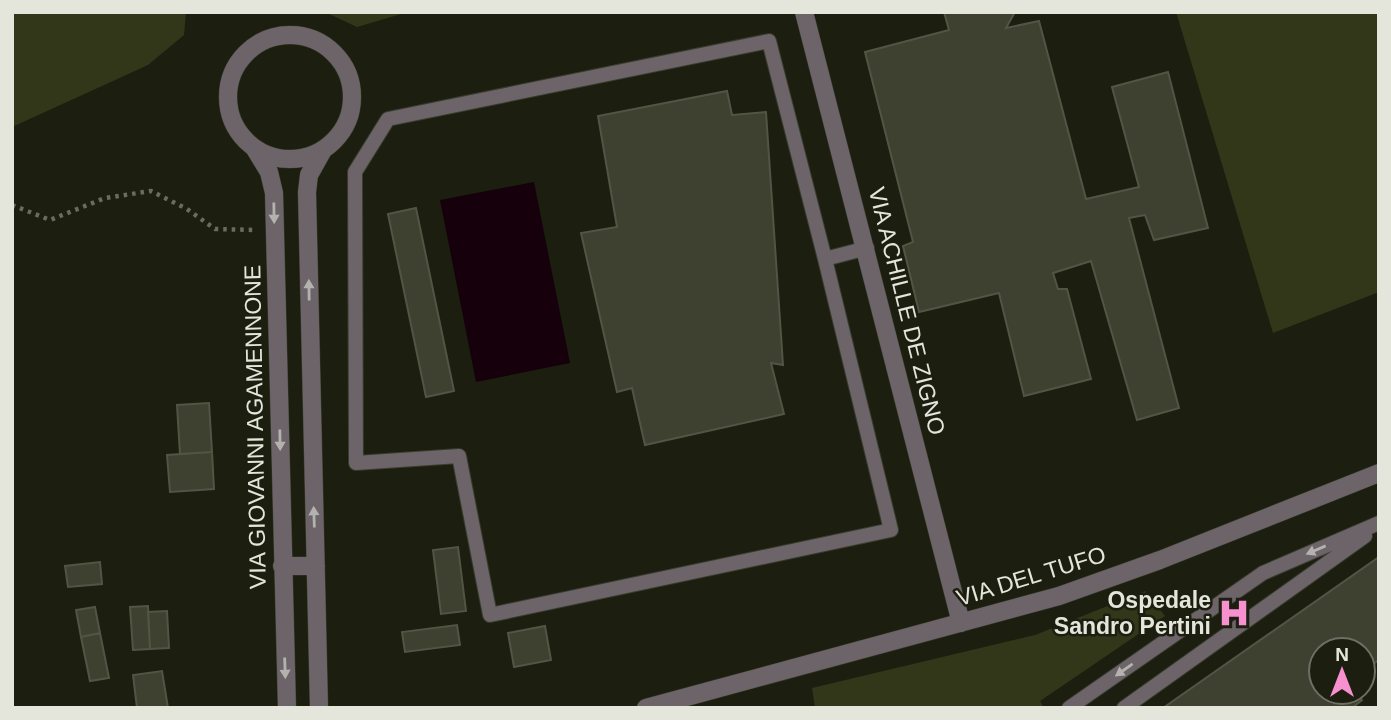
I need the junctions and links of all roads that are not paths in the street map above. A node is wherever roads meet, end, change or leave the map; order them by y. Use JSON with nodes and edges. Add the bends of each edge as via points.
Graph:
{"nodes":[{"id":1,"x":804,"y":12,"type":"edge"},
{"id":2,"x":255,"y":149,"type":"junction"},
{"id":3,"x":323,"y":150,"type":"junction"},
{"id":4,"x":867,"y":248,"type":"junction"},
{"id":5,"x":825,"y":259,"type":"junction"},
{"id":6,"x":310,"y":359,"type":"junction"},
{"id":7,"x":279,"y":360,"type":"junction"},
{"id":8,"x":1379,"y":473,"type":"edge"},
{"id":9,"x":1379,"y":525,"type":"edge"},
{"id":10,"x":282,"y":566,"type":"junction"},
{"id":11,"x":316,"y":566,"type":"junction"},
{"id":12,"x":961,"y":623,"type":"junction"},
{"id":13,"x":287,"y":708,"type":"edge"},
{"id":14,"x":320,"y":708,"type":"edge"},
{"id":15,"x":646,"y":708,"type":"edge"},
{"id":16,"x":1069,"y":708,"type":"edge"},
{"id":17,"x":1124,"y":708,"type":"edge"}],
"edges":[{"from":1,"to":4,"type":"street","name":"VIA ACHILLE DE ZIGNO"},
{"from":2,"to":3,"type":"street","via":[[295,160]]},
{"from":2,"to":3,"type":"street","name":"VIA GIOVANNI AGAMENNONE","via":[[241,137],[229,113],[232,74],[249,50],[264,41],[295,35],[326,47],[349,78],[349,118]]},
{"from":2,"to":7,"type":"street","name":"VIA GIOVANNI AGAMENNONE","one_way":true,"via":[[269,172],[274,193]]},
{"from":6,"to":3,"type":"street","name":"VIA GIOVANNI AGAMENNONE","one_way":true,"via":[[307,192]]},
{"from":4,"to":5,"type":"lane"},
{"from":4,"to":12,"type":"street","name":"VIA ACHILLE DE ZIGNO"},
{"from":5,"to":5,"type":"lane","via":[[891,530],[490,615],[459,456],[356,463],[355,172],[388,119],[769,41]]},
{"from":6,"to":7,"type":"street"},
{"from":11,"to":6,"type":"street","name":"VIA GIOVANNI AGAMENNONE","one_way":true},
{"from":7,"to":10,"type":"street","name":"VIA GIOVANNI AGAMENNONE","one_way":true},
{"from":8,"to":12,"type":"street","name":"VIA DEL TUFO","via":[[1109,579]]},
{"from":9,"to":16,"type":"lane","one_way":true,"via":[[1263,573]]},
{"from":9,"to":17,"type":"lane"},
{"from":10,"to":11,"type":"street"},
{"from":10,"to":13,"type":"street","name":"VIA GIOVANNI AGAMENNONE","one_way":true},
{"from":11,"to":14,"type":"street","name":"VIA GIOVANNI AGAMENNONE"},
{"from":12,"to":15,"type":"street","name":"VIA DEL TUFO"}]}
